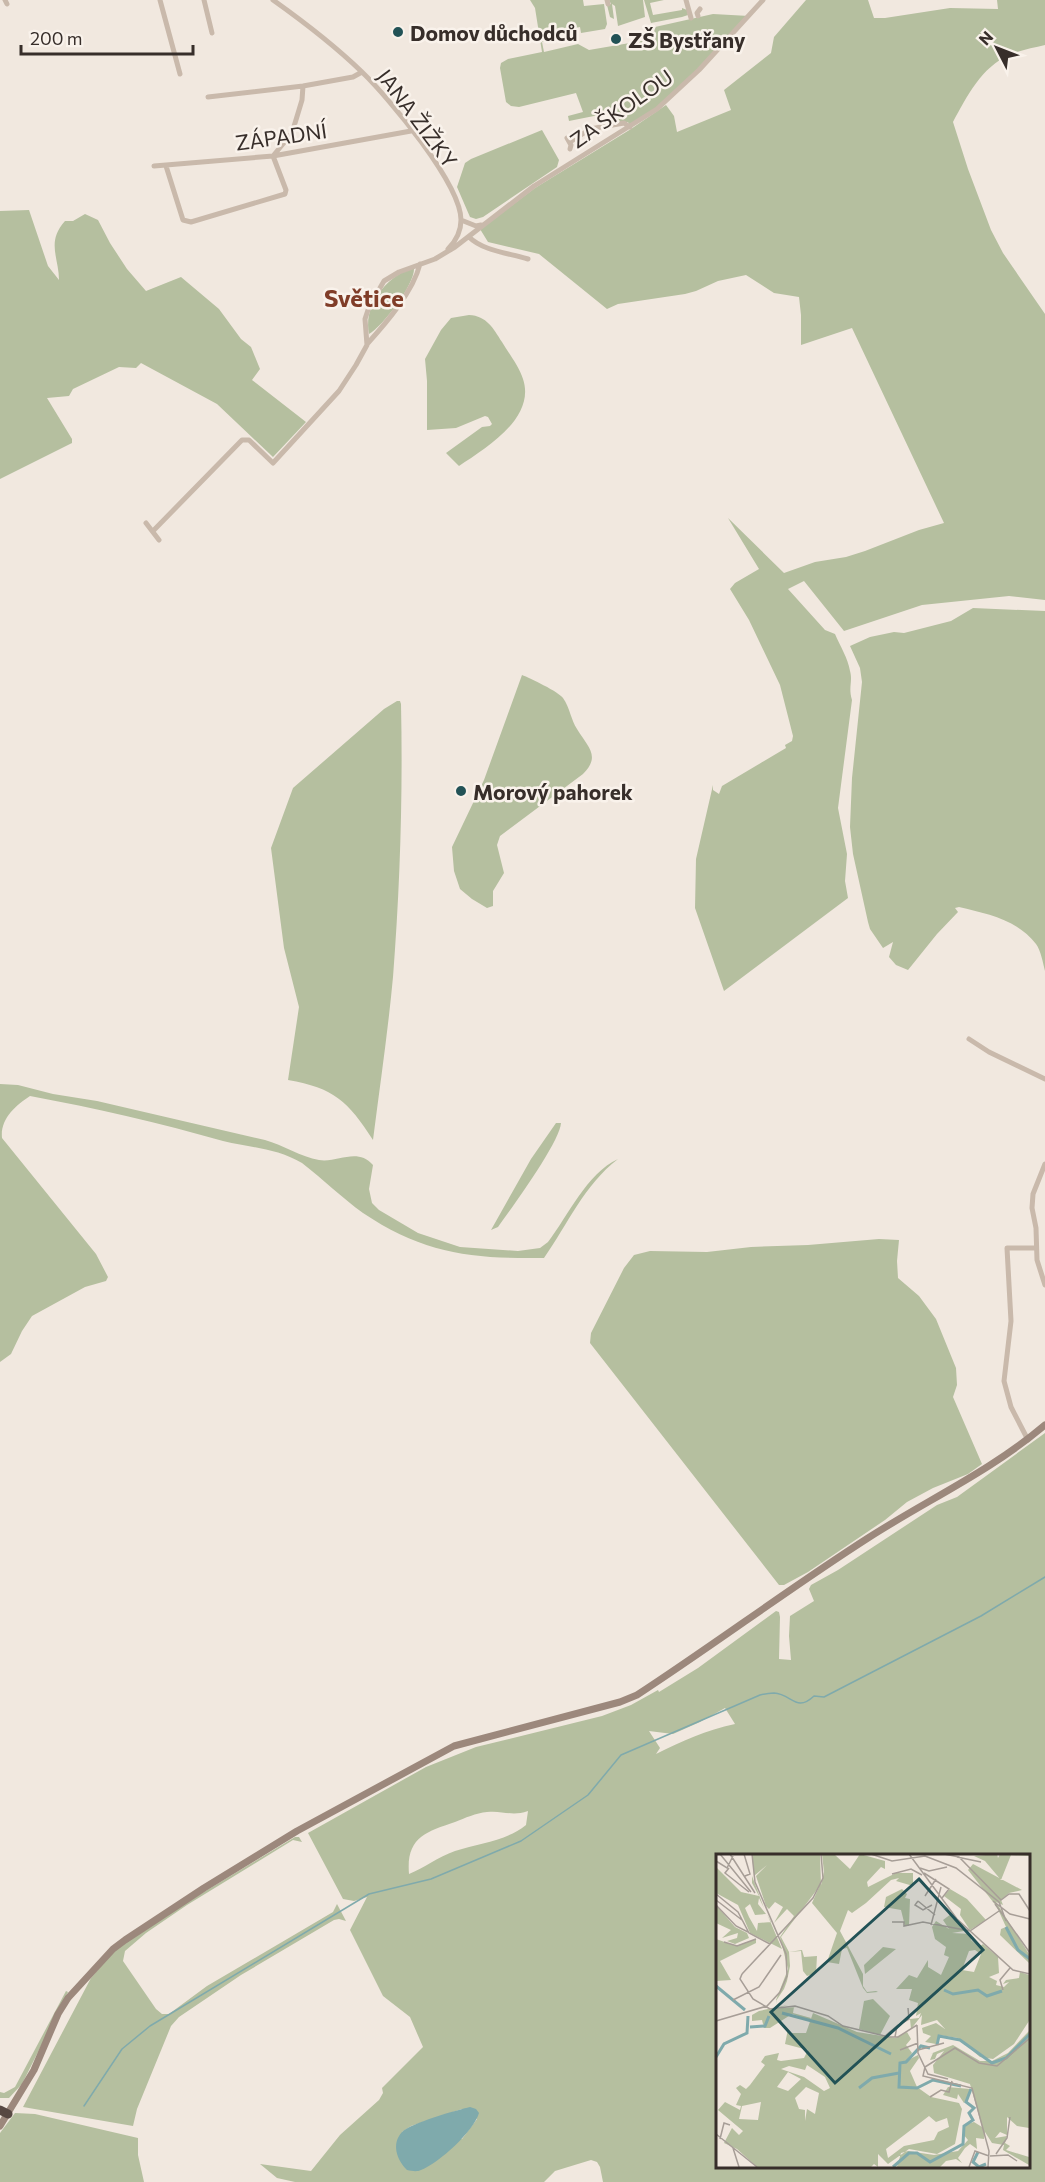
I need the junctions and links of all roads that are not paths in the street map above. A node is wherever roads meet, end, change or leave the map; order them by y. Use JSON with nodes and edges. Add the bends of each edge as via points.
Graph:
{"nodes":[{"id":1,"x":160,"y":0,"type":"edge"},
{"id":2,"x":204,"y":0,"type":"edge"},
{"id":3,"x":273,"y":0,"type":"edge"},
{"id":4,"x":686,"y":0,"type":"edge"},
{"id":5,"x":763,"y":0,"type":"edge"},
{"id":6,"x":681,"y":5,"type":"dead end"},
{"id":7,"x":700,"y":9,"type":"dead end"},
{"id":8,"x":693,"y":15,"type":"junction"},
{"id":9,"x":212,"y":33,"type":"dead end"},
{"id":10,"x":362,"y":72,"type":"junction"},
{"id":11,"x":180,"y":74,"type":"dead end"},
{"id":12,"x":303,"y":86,"type":"junction"},
{"id":13,"x":208,"y":97,"type":"dead end"},
{"id":14,"x":630,"y":128,"type":"junction"},
{"id":15,"x":411,"y":131,"type":"junction"},
{"id":16,"x":569,"y":143,"type":"dead end"},
{"id":17,"x":273,"y":156,"type":"junction"},
{"id":18,"x":154,"y":166,"type":"dead end"},
{"id":19,"x":166,"y":166,"type":"junction"},
{"id":20,"x":461,"y":220,"type":"junction"},
{"id":21,"x":483,"y":225,"type":"junction"},
{"id":22,"x":469,"y":237,"type":"junction"},
{"id":23,"x":443,"y":254,"type":"junction"},
{"id":24,"x":528,"y":259,"type":"dead end"},
{"id":25,"x":420,"y":264,"type":"junction"},
{"id":26,"x":367,"y":345,"type":"junction"},
{"id":27,"x":146,"y":523,"type":"dead end"},
{"id":28,"x":153,"y":531,"type":"junction"},
{"id":29,"x":159,"y":540,"type":"dead end"},
{"id":30,"x":969,"y":1039,"type":"dead end"},
{"id":31,"x":1045,"y":1079,"type":"edge"},
{"id":32,"x":1045,"y":1164,"type":"edge"},
{"id":33,"x":1035,"y":1248,"type":"junction"},
{"id":34,"x":1045,"y":1285,"type":"edge"},
{"id":35,"x":1045,"y":1425,"type":"edge"},
{"id":36,"x":1028,"y":1440,"type":"junction"},
{"id":37,"x":4,"y":2112,"type":"edge"},
{"id":38,"x":0,"y":2126,"type":"edge"}],
"edges":[{"from":1,"to":11,"type":"street"},
{"from":2,"to":9,"type":"street"},
{"from":3,"to":10,"type":"street","name":"JANA ŽIŽKY"},
{"from":4,"to":8,"type":"street"},
{"from":5,"to":14,"type":"street","name":"ZA ŠKOLOU","via":[[669,99]]},
{"from":6,"to":8,"type":"street"},
{"from":7,"to":8,"type":"street"},
{"from":10,"to":12,"type":"street"},
{"from":10,"to":15,"type":"street","name":"JANA ŽIŽKY"},
{"from":12,"to":13,"type":"street"},
{"from":12,"to":17,"type":"street","via":[[292,133]]},
{"from":14,"to":16,"type":"street","via":[[624,123],[590,129]]},
{"from":14,"to":21,"type":"street","name":"ZA ŠKOLOU","via":[[534,186]]},
{"from":15,"to":17,"type":"street","name":"ZÁPADNÍ"},
{"from":15,"to":20,"type":"street","name":"JANA ŽIŽKY","via":[[437,165],[457,202]]},
{"from":17,"to":19,"type":"street","name":"ZÁPADNÍ"},
{"from":17,"to":19,"type":"street","via":[[285,194],[191,222],[183,220]]},
{"from":18,"to":19,"type":"street","name":"ZÁPADNÍ"},
{"from":20,"to":21,"type":"street"},
{"from":20,"to":23,"type":"street","via":[[456,237]]},
{"from":21,"to":22,"type":"street","name":"ZA ŠKOLOU"},
{"from":22,"to":23,"type":"street","name":"ZA ŠKOLOU"},
{"from":22,"to":24,"type":"street","via":[[487,248]]},
{"from":23,"to":25,"type":"street","name":"ZA ŠKOLOU"},
{"from":25,"to":26,"type":"street","via":[[394,311]]},
{"from":25,"to":26,"type":"street","name":"ZA ŠKOLOU","via":[[389,277],[379,288],[365,319]]},
{"from":26,"to":28,"type":"street","via":[[343,386],[273,463],[247,439],[238,442]]},
{"from":27,"to":28,"type":"street"},
{"from":28,"to":29,"type":"street"},
{"from":30,"to":31,"type":"street"},
{"from":32,"to":33,"type":"street","via":[[1032,1194]]},
{"from":33,"to":34,"type":"street"},
{"from":33,"to":36,"type":"street","via":[[1007,1248],[1011,1321],[1004,1381],[1011,1407]]},
{"from":35,"to":36,"type":"street"},
{"from":36,"to":37,"type":"street","via":[[839,1557],[637,1695],[454,1746],[297,1831],[185,1900],[113,1948],[68,1998],[34,2070]]},
{"from":37,"to":38,"type":"street"}]}
